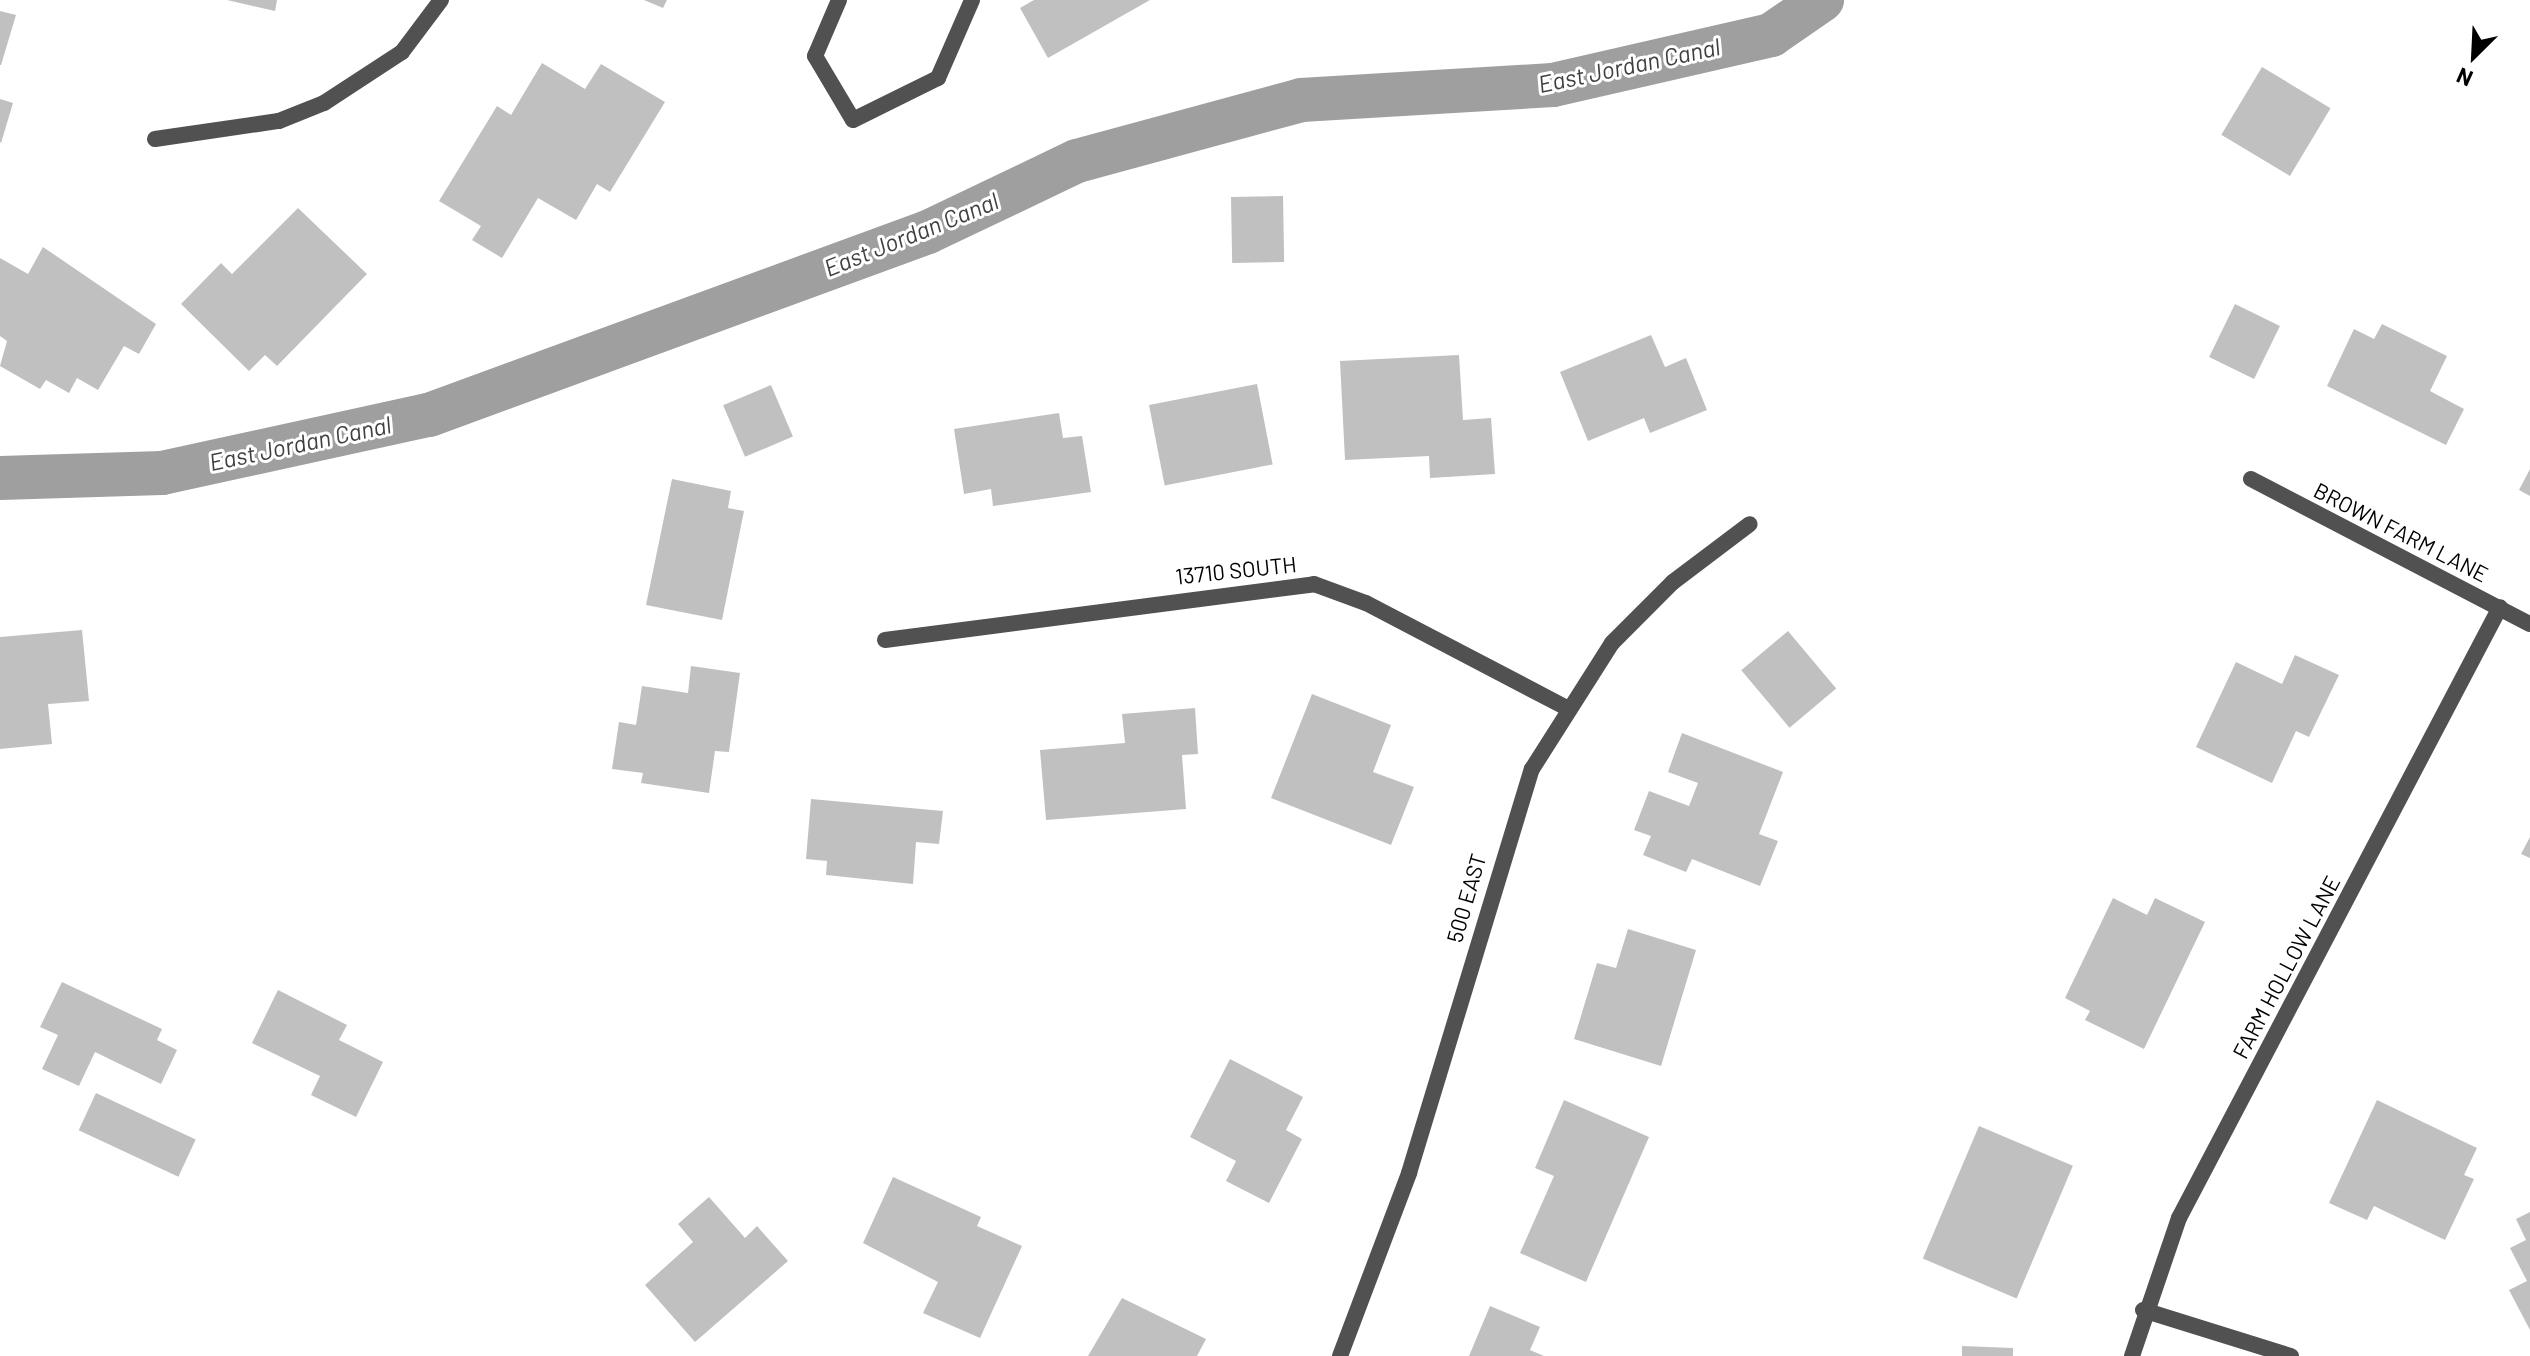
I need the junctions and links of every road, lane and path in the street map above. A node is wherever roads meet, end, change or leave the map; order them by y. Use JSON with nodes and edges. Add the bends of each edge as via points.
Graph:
{"nodes":[{"id":1,"x":441,"y":0,"type":"edge"},
{"id":2,"x":839,"y":0,"type":"edge"},
{"id":3,"x":972,"y":0,"type":"edge"},
{"id":4,"x":155,"y":139,"type":"dead end"},
{"id":5,"x":2251,"y":479,"type":"dead end"},
{"id":6,"x":1750,"y":524,"type":"dead end"},
{"id":7,"x":2500,"y":607,"type":"junction"},
{"id":8,"x":2530,"y":624,"type":"edge"},
{"id":9,"x":885,"y":640,"type":"dead end"},
{"id":10,"x":1565,"y":707,"type":"junction"},
{"id":11,"x":2143,"y":1310,"type":"junction"},
{"id":12,"x":1340,"y":1356,"type":"edge"},
{"id":13,"x":2132,"y":1356,"type":"edge"},
{"id":14,"x":2291,"y":1356,"type":"edge"}],
"edges":[{"from":1,"to":4,"type":"street","via":[[402,52],[324,103],[279,121]]},
{"from":2,"to":3,"type":"street","via":[[815,56],[853,120],[938,78]]},
{"from":5,"to":7,"type":"street","name":"BROWN FARM LANE"},
{"from":6,"to":10,"type":"street","name":"500 EAST","via":[[1641,612]]},
{"from":7,"to":8,"type":"street","name":"BROWN FARM LANE"},
{"from":7,"to":11,"type":"street","name":"FARM HOLLOW LANE","via":[[2179,1218]]},
{"from":9,"to":10,"type":"street","name":"13710 SOUTH","via":[[1314,584],[1366,603]]},
{"from":10,"to":12,"type":"street","name":"500 EAST","via":[[1519,802],[1409,1173]]},
{"from":11,"to":13,"type":"street","name":"FARM HOLLOW LANE"},
{"from":11,"to":14,"type":"street"}]}
